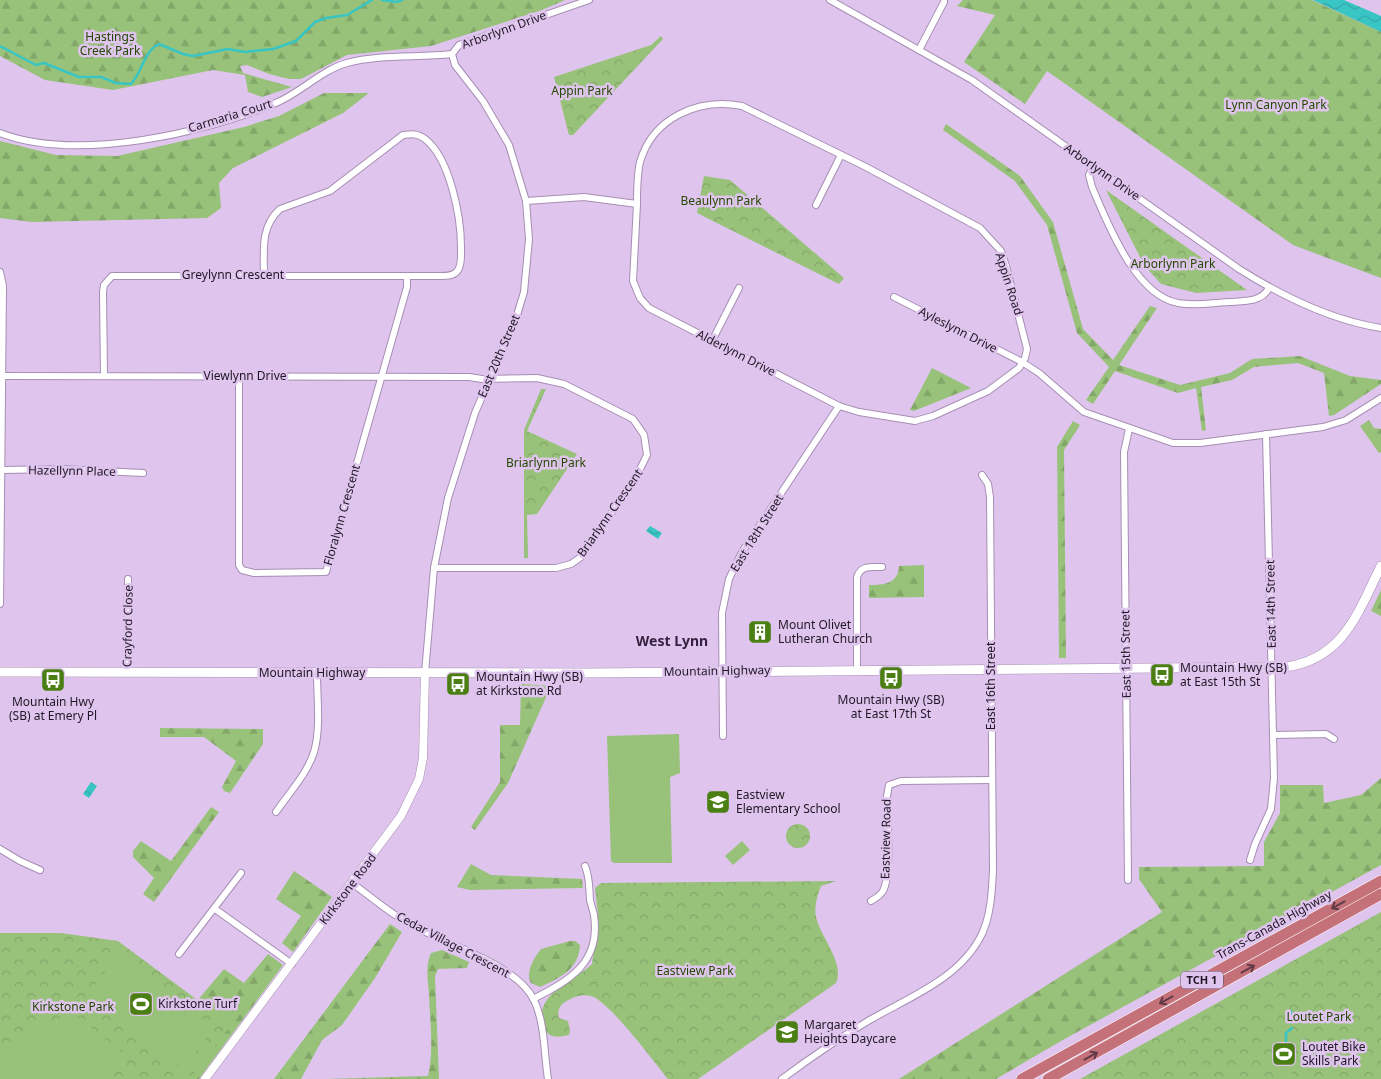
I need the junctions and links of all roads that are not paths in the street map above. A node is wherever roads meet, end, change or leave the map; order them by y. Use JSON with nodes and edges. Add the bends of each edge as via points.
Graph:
{"nodes":[{"id":1,"x":589,"y":0,"type":"edge"},
{"id":2,"x":830,"y":0,"type":"edge"},
{"id":3,"x":944,"y":2,"type":"dead end"},
{"id":4,"x":919,"y":50,"type":"junction"},
{"id":5,"x":452,"y":54,"type":"junction"},
{"id":6,"x":0,"y":133,"type":"edge"},
{"id":7,"x":841,"y":156,"type":"junction"},
{"id":8,"x":1094,"y":166,"type":"junction"},
{"id":9,"x":526,"y":200,"type":"junction"},
{"id":10,"x":637,"y":204,"type":"junction"},
{"id":11,"x":816,"y":205,"type":"dead end"},
{"id":12,"x":0,"y":272,"type":"edge"},
{"id":13,"x":264,"y":276,"type":"junction"},
{"id":14,"x":407,"y":276,"type":"junction"},
{"id":15,"x":739,"y":288,"type":"dead end"},
{"id":16,"x":1269,"y":288,"type":"junction"},
{"id":17,"x":894,"y":297,"type":"dead end"},
{"id":18,"x":1381,"y":328,"type":"edge"},
{"id":19,"x":712,"y":341,"type":"junction"},
{"id":20,"x":1022,"y":362,"type":"junction"},
{"id":21,"x":1,"y":376,"type":"edge"},
{"id":22,"x":104,"y":376,"type":"junction"},
{"id":23,"x":239,"y":376,"type":"junction"},
{"id":24,"x":381,"y":376,"type":"junction"},
{"id":25,"x":489,"y":379,"type":"junction"},
{"id":26,"x":1381,"y":398,"type":"edge"},
{"id":27,"x":839,"y":406,"type":"junction"},
{"id":28,"x":1129,"y":429,"type":"junction"},
{"id":29,"x":1266,"y":434,"type":"junction"},
{"id":30,"x":2,"y":470,"type":"junction"},
{"id":31,"x":143,"y":473,"type":"dead end"},
{"id":32,"x":982,"y":475,"type":"dead end"},
{"id":33,"x":1381,"y":566,"type":"edge"},
{"id":34,"x":882,"y":567,"type":"dead end"},
{"id":35,"x":434,"y":568,"type":"junction"},
{"id":36,"x":128,"y":578,"type":"dead end"},
{"id":37,"x":0,"y":604,"type":"edge"},
{"id":38,"x":1272,"y":668,"type":"junction"},
{"id":39,"x":1125,"y":669,"type":"junction"},
{"id":40,"x":857,"y":670,"type":"junction"},
{"id":41,"x":991,"y":670,"type":"junction"},
{"id":42,"x":723,"y":671,"type":"junction"},
{"id":43,"x":0,"y":672,"type":"edge"},
{"id":44,"x":127,"y":673,"type":"junction"},
{"id":45,"x":425,"y":673,"type":"junction"},
{"id":46,"x":317,"y":674,"type":"junction"},
{"id":47,"x":1274,"y":735,"type":"junction"},
{"id":48,"x":723,"y":736,"type":"dead end"},
{"id":49,"x":1334,"y":739,"type":"dead end"},
{"id":50,"x":992,"y":780,"type":"junction"},
{"id":51,"x":276,"y":812,"type":"dead end"},
{"id":52,"x":0,"y":849,"type":"edge"},
{"id":53,"x":1250,"y":860,"type":"dead end"},
{"id":54,"x":585,"y":866,"type":"dead end"},
{"id":55,"x":40,"y":870,"type":"dead end"},
{"id":56,"x":241,"y":872,"type":"dead end"},
{"id":57,"x":1128,"y":880,"type":"dead end"},
{"id":58,"x":1381,"y":881,"type":"edge"},
{"id":59,"x":352,"y":883,"type":"junction"},
{"id":60,"x":1381,"y":894,"type":"edge"},
{"id":61,"x":871,"y":900,"type":"dead end"},
{"id":62,"x":215,"y":909,"type":"junction"},
{"id":63,"x":179,"y":954,"type":"dead end"},
{"id":64,"x":292,"y":964,"type":"junction"},
{"id":65,"x":533,"y":999,"type":"junction"},
{"id":66,"x":205,"y":1079,"type":"edge"},
{"id":67,"x":548,"y":1079,"type":"edge"},
{"id":68,"x":782,"y":1079,"type":"edge"},
{"id":69,"x":1022,"y":1079,"type":"edge"},
{"id":70,"x":1048,"y":1079,"type":"edge"}],
"edges":[{"from":1,"to":5,"type":"street","name":"Arborlynn Drive","via":[[459,45]]},
{"from":2,"to":4,"type":"street","name":"Arborlynn Drive"},
{"from":3,"to":4,"type":"street"},
{"from":4,"to":8,"type":"street","name":"Arborlynn Drive","via":[[972,80]]},
{"from":5,"to":6,"type":"street","name":"Carmaria Court","via":[[344,64],[278,102],[205,125],[145,139],[119,143],[58,144]]},
{"from":5,"to":9,"type":"street","name":"East 20th Street","via":[[455,65],[502,131],[516,163]]},
{"from":7,"to":10,"type":"street","name":"Appin Road","via":[[742,106],[720,103],[699,106],[677,114],[652,138],[640,161]]},
{"from":7,"to":11,"type":"street"},
{"from":7,"to":20,"type":"street","name":"Appin Road","via":[[972,223],[991,239],[1001,252],[1023,327],[1027,349]]},
{"from":8,"to":16,"type":"street","name":"Arborlynn Drive"},
{"from":8,"to":16,"type":"street","via":[[1089,175],[1092,187],[1131,267],[1160,296],[1186,304],[1249,300],[1262,297]]},
{"from":9,"to":10,"type":"street","via":[[584,197]]},
{"from":9,"to":25,"type":"street","name":"East 20th Street","via":[[529,239],[524,292]]},
{"from":10,"to":19,"type":"street","name":"Alderlynn Drive","via":[[633,281],[640,298],[660,314]]},
{"from":12,"to":21,"type":"street","via":[[3,286]]},
{"from":13,"to":14,"type":"street","name":"Greylynn Crescent"},
{"from":13,"to":14,"type":"street","name":"Greylynn Crescent","via":[[265,230],[274,215],[288,206],[330,191],[397,138],[411,134],[424,138],[442,163],[461,224],[460,262],[457,272],[445,276]]},
{"from":13,"to":22,"type":"street","name":"Greylynn Crescent","via":[[112,276],[104,285]]},
{"from":14,"to":24,"type":"street","name":"Floralynn Crescent","via":[[407,287]]},
{"from":15,"to":19,"type":"street"},
{"from":16,"to":18,"type":"street","name":"Arborlynn Drive","via":[[1336,316]]},
{"from":17,"to":20,"type":"street","name":"Ayleslynn Drive"},
{"from":19,"to":27,"type":"street","name":"Alderlynn Drive"},
{"from":20,"to":27,"type":"street","name":"Alderlynn Drive","via":[[1019,368],[988,391],[915,421]]},
{"from":20,"to":28,"type":"street","via":[[1084,412]]},
{"from":21,"to":22,"type":"street","name":"Viewlynn Drive"},
{"from":21,"to":30,"type":"street"},
{"from":22,"to":23,"type":"street","name":"Viewlynn Drive"},
{"from":23,"to":24,"type":"street","name":"Viewlynn Drive"},
{"from":23,"to":24,"type":"street","name":"Floralynn Crescent","via":[[239,565],[247,572],[305,574],[326,572],[328,567]]},
{"from":24,"to":25,"type":"street","name":"Viewlynn Drive"},
{"from":25,"to":35,"type":"street","name":"East 20th Street","via":[[459,458]]},
{"from":25,"to":35,"type":"street","name":"Briarlynn Crescent","via":[[537,378],[573,388],[633,419],[644,436],[647,455],[592,542],[571,564],[556,568]]},
{"from":26,"to":29,"type":"street","via":[[1337,424]]},
{"from":27,"to":42,"type":"street","name":"East 18th Street","via":[[735,565],[724,599]]},
{"from":28,"to":29,"type":"street","via":[[1184,444]]},
{"from":28,"to":39,"type":"street","name":"East 15th Street","via":[[1124,452]]},
{"from":29,"to":38,"type":"street","name":"East 14th Street"},
{"from":30,"to":31,"type":"street","name":"Hazellynn Place"},
{"from":30,"to":37,"type":"street"},
{"from":32,"to":41,"type":"street","name":"East 16th Street","via":[[988,484],[990,497]]},
{"from":33,"to":38,"type":"main road","name":"Mountain Highway","via":[[1355,619],[1338,643],[1305,663]]},
{"from":34,"to":40,"type":"street","via":[[866,568],[857,578]]},
{"from":35,"to":45,"type":"street","name":"East 20th Street"},
{"from":36,"to":44,"type":"street","name":"Crayford Close"},
{"from":38,"to":39,"type":"main road","name":"Mountain Highway"},
{"from":38,"to":47,"type":"street","name":"East 14th Street"},
{"from":39,"to":41,"type":"main road","name":"Mountain Highway"},
{"from":39,"to":57,"type":"street","name":"East 15th Street"},
{"from":40,"to":41,"type":"main road","name":"Mountain Highway"},
{"from":40,"to":42,"type":"main road","name":"Mountain Highway"},
{"from":41,"to":50,"type":"street","name":"East 16th Street"},
{"from":42,"to":45,"type":"main road","name":"Mountain Highway"},
{"from":42,"to":48,"type":"street","name":"East 18th Street"},
{"from":43,"to":44,"type":"main road","name":"Mountain Highway"},
{"from":44,"to":46,"type":"main road","name":"Mountain Highway"},
{"from":45,"to":46,"type":"main road","name":"Mountain Highway"},
{"from":45,"to":59,"type":"street","name":"Kirkstone Road","via":[[425,735],[419,778],[401,816]]},
{"from":46,"to":51,"type":"street","via":[[314,752]]},
{"from":47,"to":49,"type":"street","via":[[1326,734]]},
{"from":47,"to":53,"type":"street","name":"East 14th Street","via":[[1271,809]]},
{"from":50,"to":61,"type":"street","name":"Eastview Road","via":[[901,781],[889,785],[884,889]]},
{"from":50,"to":68,"type":"street","name":"East 16th Street","via":[[991,899],[981,934],[942,980],[822,1050]]},
{"from":52,"to":55,"type":"street"},
{"from":54,"to":65,"type":"street","via":[[594,916],[592,951],[579,972]]},
{"from":56,"to":62,"type":"street"},
{"from":58,"to":69,"type":"highway","name":"Trans-Canada Highway","number":"TCH 1","one_way":true},
{"from":59,"to":64,"type":"street","name":"Kirkstone Road"},
{"from":59,"to":65,"type":"street","name":"Cedar Village Crescent","via":[[408,924],[513,976]]},
{"from":70,"to":60,"type":"highway","name":"Trans-Canada Highway","number":"TCH 1","one_way":true},
{"from":62,"to":63,"type":"street"},
{"from":62,"to":64,"type":"street"},
{"from":64,"to":66,"type":"street","name":"Kirkstone Road"},
{"from":65,"to":67,"type":"street","name":"Cedar Village Crescent"}]}
